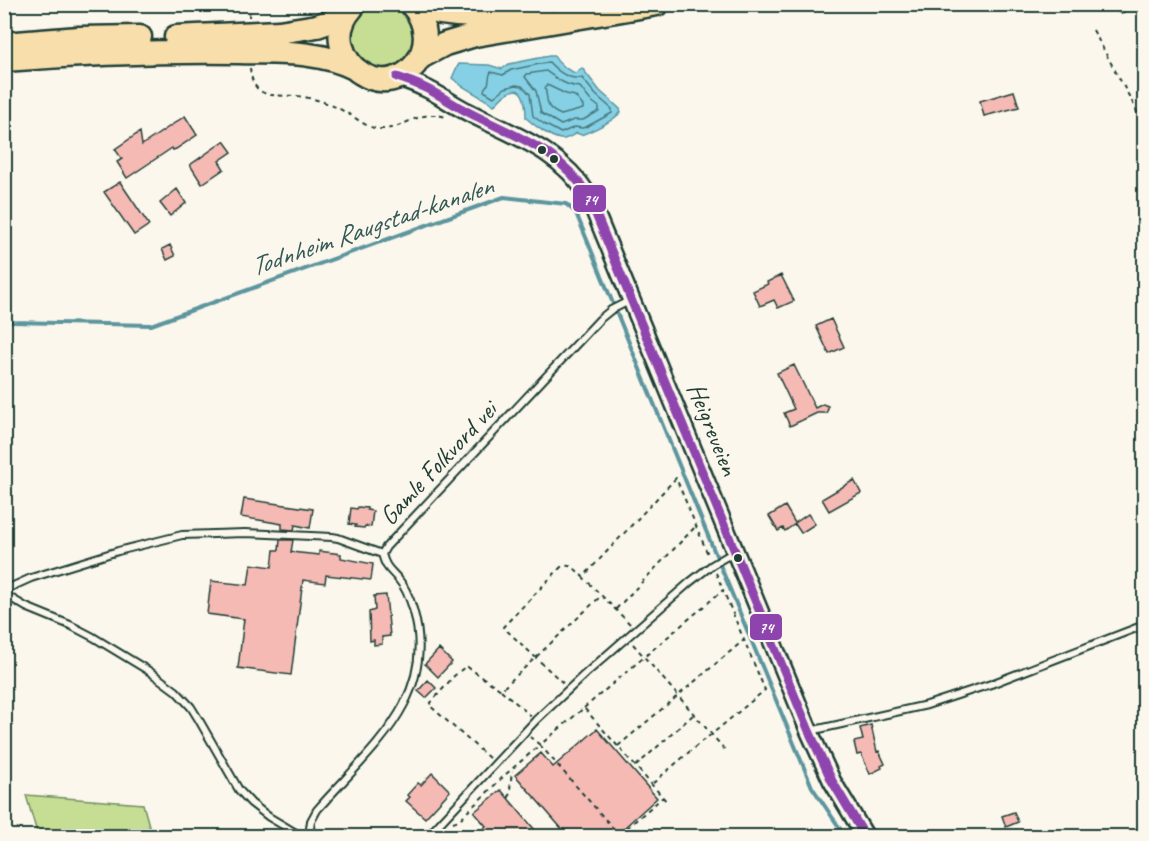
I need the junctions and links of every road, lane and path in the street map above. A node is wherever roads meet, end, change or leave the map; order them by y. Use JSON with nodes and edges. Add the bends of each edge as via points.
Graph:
{"nodes":[{"id":1,"x":250,"y":4,"type":"edge"},
{"id":2,"x":571,"y":4,"type":"edge"},
{"id":3,"x":657,"y":4,"type":"edge"},
{"id":4,"x":412,"y":5,"type":"edge"},
{"id":5,"x":348,"y":9,"type":"edge"},
{"id":6,"x":248,"y":22,"type":"dead end"},
{"id":7,"x":1093,"y":30,"type":"dead end"},
{"id":8,"x":4,"y":44,"type":"edge"},
{"id":9,"x":420,"y":58,"type":"junction"},
{"id":10,"x":4,"y":60,"type":"edge"},
{"id":11,"x":250,"y":63,"type":"dead end"},
{"id":12,"x":354,"y":68,"type":"junction"},
{"id":13,"x":397,"y":77,"type":"junction"},
{"id":14,"x":449,"y":101,"type":"junction"},
{"id":15,"x":450,"y":118,"type":"dead end"},
{"id":16,"x":1144,"y":139,"type":"edge"},
{"id":17,"x":620,"y":305,"type":"junction"},
{"id":18,"x":697,"y":525,"type":"junction"},
{"id":19,"x":382,"y":554,"type":"junction"},
{"id":20,"x":730,"y":554,"type":"junction"},
{"id":21,"x":712,"y":564,"type":"junction"},
{"id":22,"x":583,"y":577,"type":"junction"},
{"id":23,"x":723,"y":590,"type":"junction"},
{"id":24,"x":4,"y":593,"type":"edge"},
{"id":25,"x":602,"y":596,"type":"junction"},
{"id":26,"x":616,"y":609,"type":"junction"},
{"id":27,"x":1144,"y":625,"type":"edge"},
{"id":28,"x":636,"y":629,"type":"junction"},
{"id":29,"x":628,"y":637,"type":"junction"},
{"id":30,"x":744,"y":640,"type":"junction"},
{"id":31,"x":644,"y":656,"type":"junction"},
{"id":32,"x":535,"y":658,"type":"junction"},
{"id":33,"x":570,"y":688,"type":"junction"},
{"id":34,"x":501,"y":690,"type":"junction"},
{"id":35,"x":678,"y":695,"type":"junction"},
{"id":36,"x":584,"y":708,"type":"junction"},
{"id":37,"x":694,"y":714,"type":"junction"},
{"id":38,"x":536,"y":720,"type":"junction"},
{"id":39,"x":809,"y":731,"type":"junction"},
{"id":40,"x":712,"y":734,"type":"junction"},
{"id":41,"x":540,"y":745,"type":"junction"},
{"id":42,"x":618,"y":746,"type":"junction"},
{"id":43,"x":726,"y":751,"type":"dead end"},
{"id":44,"x":496,"y":763,"type":"junction"},
{"id":45,"x":636,"y":766,"type":"junction"},
{"id":46,"x":512,"y":769,"type":"junction"},
{"id":47,"x":652,"y":784,"type":"junction"},
{"id":48,"x":663,"y":797,"type":"junction"},
{"id":49,"x":509,"y":798,"type":"dead end"},
{"id":50,"x":668,"y":803,"type":"dead end"},
{"id":51,"x":443,"y":820,"type":"junction"},
{"id":52,"x":619,"y":836,"type":"edge"},
{"id":53,"x":301,"y":837,"type":"edge"},
{"id":54,"x":309,"y":837,"type":"edge"},
{"id":55,"x":428,"y":837,"type":"edge"},
{"id":56,"x":865,"y":837,"type":"edge"}],
"edges":[{"from":1,"to":6,"type":"path"},
{"from":2,"to":4,"type":"highway","via":[[468,16],[437,14]]},
{"from":3,"to":9,"type":"highway","via":[[475,35],[445,44]]},
{"from":4,"to":9,"type":"highway","via":[[426,35]]},
{"from":5,"to":8,"type":"highway","via":[[317,26],[279,32]]},
{"from":5,"to":12,"type":"highway","via":[[341,44]]},
{"from":7,"to":16,"type":"path","via":[[1136,109]]},
{"from":9,"to":13,"type":"highway"},
{"from":9,"to":14,"type":"main road","name":"Heigreveien","via":[[429,80]]},
{"from":10,"to":12,"type":"highway","via":[[85,54],[257,52],[317,55]]},
{"from":11,"to":15,"type":"path","via":[[253,82],[263,93],[317,100],[378,129],[426,115]]},
{"from":12,"to":13,"type":"highway","via":[[375,79]]},
{"from":13,"to":14,"type":"main road","name":"Heigreveien"},
{"from":14,"to":17,"type":"main road","name":"Heigreveien","via":[[536,146],[574,175],[594,209]]},
{"from":17,"to":19,"type":"lane","name":"Gamle Folkvord vei","via":[[600,320]]},
{"from":17,"to":20,"type":"main road","name":"Heigreveien"},
{"from":18,"to":21,"type":"path"},
{"from":18,"to":22,"type":"path","via":[[676,478]]},
{"from":18,"to":26,"type":"path"},
{"from":19,"to":24,"type":"lane","via":[[332,537],[262,533],[182,535],[31,578]]},
{"from":19,"to":54,"type":"lane","name":"Gamle Folkvord vei","via":[[413,608],[419,636],[417,669],[395,721],[317,810]]},
{"from":20,"to":21,"type":"lane"},
{"from":20,"to":39,"type":"main road","name":"Heigreveien"},
{"from":21,"to":23,"type":"path"},
{"from":21,"to":28,"type":"lane"},
{"from":22,"to":25,"type":"path"},
{"from":22,"to":32,"type":"path","via":[[575,568],[561,567],[503,627]]},
{"from":23,"to":30,"type":"path"},
{"from":23,"to":31,"type":"path"},
{"from":24,"to":53,"type":"lane","via":[[83,632],[176,691],[191,707],[239,790],[269,817]]},
{"from":25,"to":26,"type":"path"},
{"from":25,"to":32,"type":"path"},
{"from":26,"to":28,"type":"path"},
{"from":27,"to":39,"type":"lane","via":[[927,705]]},
{"from":28,"to":29,"type":"lane"},
{"from":29,"to":31,"type":"path"},
{"from":29,"to":33,"type":"lane"},
{"from":30,"to":35,"type":"path"},
{"from":30,"to":40,"type":"path","via":[[765,690]]},
{"from":31,"to":35,"type":"path"},
{"from":31,"to":36,"type":"path"},
{"from":32,"to":33,"type":"path"},
{"from":32,"to":34,"type":"path"},
{"from":33,"to":38,"type":"lane"},
{"from":34,"to":38,"type":"path"},
{"from":34,"to":44,"type":"path","via":[[466,666],[429,705]]},
{"from":35,"to":37,"type":"path"},
{"from":35,"to":42,"type":"path"},
{"from":36,"to":41,"type":"path"},
{"from":36,"to":42,"type":"path"},
{"from":37,"to":40,"type":"path"},
{"from":37,"to":45,"type":"path"},
{"from":38,"to":44,"type":"lane"},
{"from":39,"to":56,"type":"main road","name":"Heigreveien","via":[[832,781]]},
{"from":40,"to":43,"type":"path"},
{"from":40,"to":47,"type":"path"},
{"from":41,"to":46,"type":"path"},
{"from":41,"to":52,"type":"path"},
{"from":42,"to":45,"type":"path"},
{"from":44,"to":51,"type":"lane"},
{"from":45,"to":47,"type":"path"},
{"from":46,"to":49,"type":"path"},
{"from":46,"to":51,"type":"path","via":[[459,820],[449,824]]},
{"from":47,"to":48,"type":"path"},
{"from":48,"to":50,"type":"path"},
{"from":48,"to":52,"type":"path"},
{"from":51,"to":55,"type":"lane"}]}
